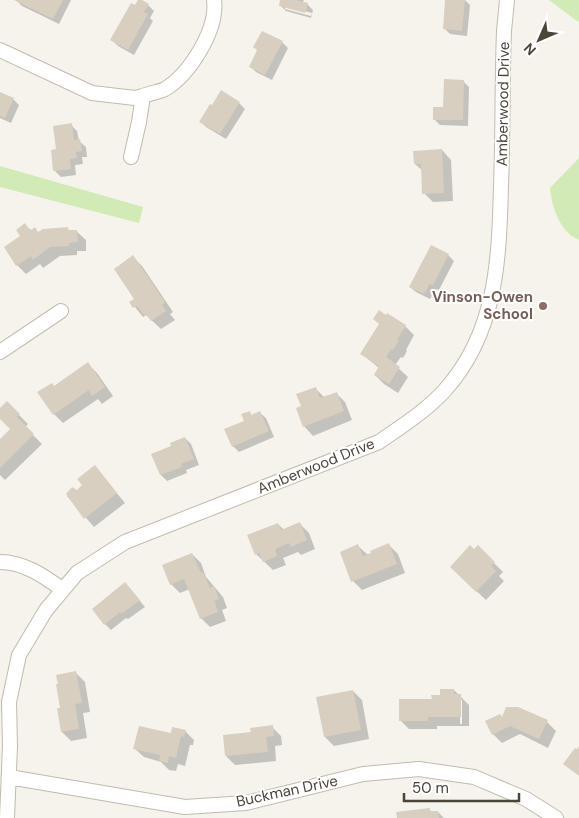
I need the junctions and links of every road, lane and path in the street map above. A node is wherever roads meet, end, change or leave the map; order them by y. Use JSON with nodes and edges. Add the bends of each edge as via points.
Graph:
{"nodes":[{"id":1,"x":214,"y":0,"type":"edge"},
{"id":2,"x":507,"y":0,"type":"edge"},
{"id":3,"x":0,"y":50,"type":"edge"},
{"id":4,"x":143,"y":96,"type":"junction"},
{"id":5,"x":131,"y":157,"type":"dead end"},
{"id":6,"x":61,"y":311,"type":"dead end"},
{"id":7,"x":0,"y":352,"type":"edge"},
{"id":8,"x":0,"y":562,"type":"edge"},
{"id":9,"x":64,"y":590,"type":"junction"},
{"id":10,"x":9,"y":777,"type":"junction"},
{"id":11,"x":7,"y":818,"type":"edge"},
{"id":12,"x":556,"y":818,"type":"edge"}],
"edges":[{"from":1,"to":4,"type":"street","via":[[215,8],[206,40],[187,71],[165,89]]},
{"from":2,"to":9,"type":"street","name":"Amberwood Drive","via":[[499,241],[494,288],[483,326],[465,362],[445,390],[416,417],[379,442],[125,542],[77,573]]},
{"from":3,"to":4,"type":"street","via":[[92,93]]},
{"from":4,"to":5,"type":"street"},
{"from":6,"to":7,"type":"street"},
{"from":8,"to":9,"type":"street","via":[[35,571]]},
{"from":9,"to":10,"type":"street","name":"Amberwood Drive","via":[[46,610],[19,655],[9,702]]},
{"from":10,"to":11,"type":"street","name":"Amberwood Drive"},
{"from":10,"to":12,"type":"street","name":"Buckman Drive","via":[[185,807],[246,803],[363,774],[419,769],[474,777],[526,799]]}]}
